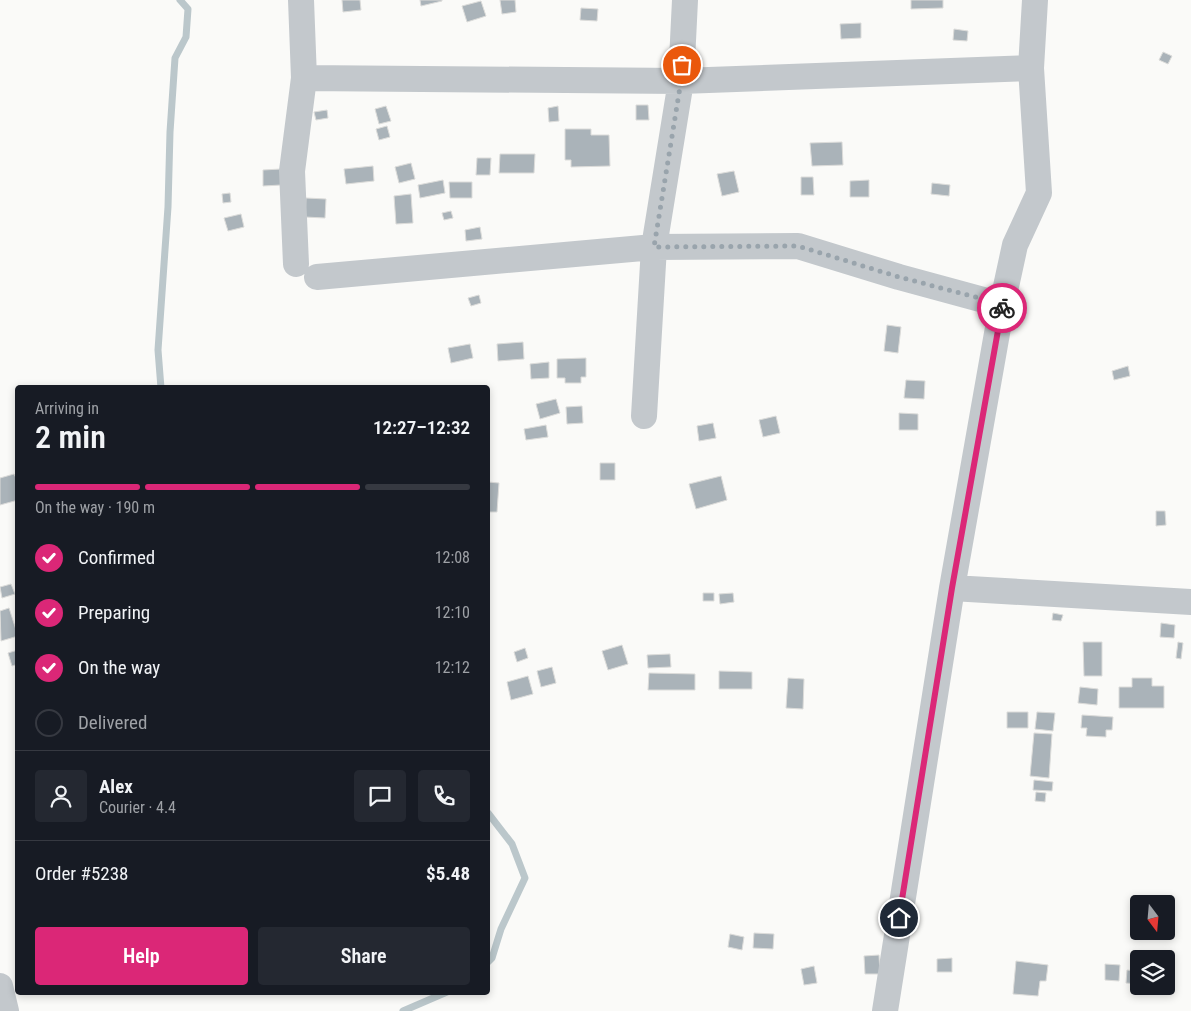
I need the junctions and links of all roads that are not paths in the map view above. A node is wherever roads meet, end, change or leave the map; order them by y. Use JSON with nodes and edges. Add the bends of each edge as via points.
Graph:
{"nodes":[{"id":1,"x":301,"y":0,"type":"edge"},
{"id":2,"x":685,"y":0,"type":"edge"},
{"id":3,"x":1035,"y":0,"type":"edge"},
{"id":4,"x":1031,"y":68,"type":"junction"},
{"id":5,"x":304,"y":78,"type":"junction"},
{"id":6,"x":681,"y":81,"type":"junction"},
{"id":7,"x":654,"y":247,"type":"junction"},
{"id":8,"x":1002,"y":304,"type":"junction"},
{"id":9,"x":644,"y":416,"type":"dead end"},
{"id":10,"x":952,"y":588,"type":"junction"},
{"id":11,"x":1191,"y":602,"type":"edge"},
{"id":12,"x":0,"y":986,"type":"edge"},
{"id":13,"x":6,"y":1011,"type":"edge"},
{"id":14,"x":885,"y":1011,"type":"edge"}],
"edges":[{"from":1,"to":5,"type":"street"},
{"from":2,"to":6,"type":"street"},
{"from":3,"to":4,"type":"street"},
{"from":4,"to":6,"type":"street"},
{"from":4,"to":8,"type":"street","via":[[1039,193],[1015,245]]},
{"from":5,"to":6,"type":"street"},
{"from":5,"to":7,"type":"street","via":[[292,171],[307,270]]},
{"from":6,"to":7,"type":"street"},
{"from":7,"to":8,"type":"street","via":[[798,246]]},
{"from":7,"to":9,"type":"street"},
{"from":8,"to":10,"type":"street"},
{"from":10,"to":11,"type":"street"},
{"from":10,"to":14,"type":"street"},
{"from":12,"to":13,"type":"street"}]}
